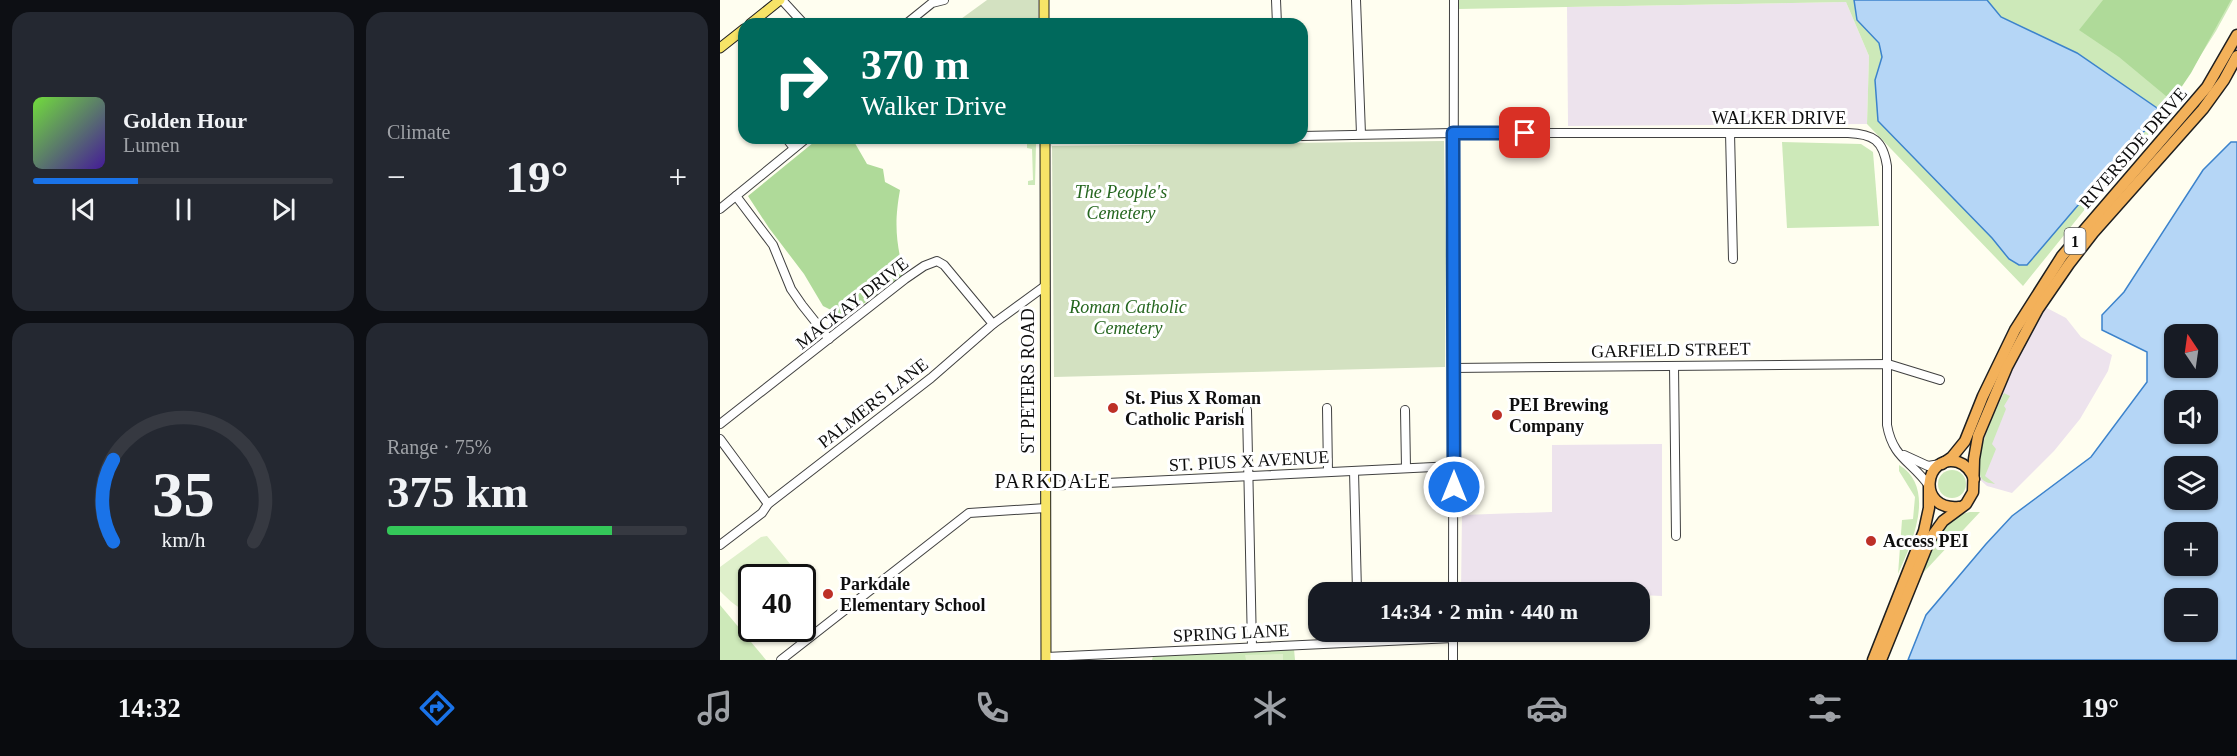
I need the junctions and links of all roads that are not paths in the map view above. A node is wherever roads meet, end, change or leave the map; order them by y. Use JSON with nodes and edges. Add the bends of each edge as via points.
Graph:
{"nodes":[{"id":1,"x":781,"y":0,"type":"edge"},
{"id":2,"x":944,"y":0,"type":"edge"},
{"id":3,"x":1044,"y":0,"type":"edge"},
{"id":4,"x":1276,"y":0,"type":"edge"},
{"id":5,"x":1356,"y":0,"type":"edge"},
{"id":6,"x":1454,"y":0,"type":"edge"},
{"id":7,"x":931,"y":2,"type":"edge"},
{"id":8,"x":758,"y":18,"type":"edge"},
{"id":9,"x":798,"y":18,"type":"edge"},
{"id":10,"x":913,"y":18,"type":"edge"},
{"id":11,"x":1044,"y":18,"type":"edge"},
{"id":12,"x":1277,"y":18,"type":"edge"},
{"id":13,"x":738,"y":33,"type":"edge"},
{"id":14,"x":2237,"y":35,"type":"edge"},
{"id":15,"x":720,"y":48,"type":"edge"},
{"id":16,"x":2237,"y":56,"type":"edge"},
{"id":17,"x":1453,"y":133,"type":"junction"},
{"id":18,"x":1730,"y":133,"type":"junction"},
{"id":19,"x":1361,"y":134,"type":"junction"},
{"id":20,"x":1308,"y":135,"type":"edge"},
{"id":21,"x":791,"y":144,"type":"edge"},
{"id":22,"x":799,"y":144,"type":"edge"},
{"id":23,"x":1045,"y":144,"type":"edge"},
{"id":24,"x":794,"y":148,"type":"junction"},
{"id":25,"x":736,"y":196,"type":"junction"},
{"id":26,"x":720,"y":209,"type":"edge"},
{"id":27,"x":1733,"y":259,"type":"dead end"},
{"id":28,"x":1045,"y":286,"type":"junction"},
{"id":29,"x":993,"y":324,"type":"junction"},
{"id":30,"x":829,"y":339,"type":"junction"},
{"id":31,"x":1888,"y":364,"type":"junction"},
{"id":32,"x":1674,"y":366,"type":"junction"},
{"id":33,"x":1453,"y":368,"type":"junction"},
{"id":34,"x":1940,"y":380,"type":"dead end"},
{"id":35,"x":1327,"y":408,"type":"dead end"},
{"id":36,"x":1247,"y":410,"type":"dead end"},
{"id":37,"x":1405,"y":410,"type":"dead end"},
{"id":38,"x":1887,"y":416,"type":"junction"},
{"id":39,"x":720,"y":424,"type":"edge"},
{"id":40,"x":720,"y":439,"type":"edge"},
{"id":41,"x":1942,"y":464,"type":"junction"},
{"id":42,"x":1454,"y":466,"type":"junction"},
{"id":43,"x":1406,"y":468,"type":"junction"},
{"id":44,"x":1354,"y":471,"type":"junction"},
{"id":45,"x":1328,"y":472,"type":"junction"},
{"id":46,"x":1250,"y":476,"type":"junction"},
{"id":47,"x":1974,"y":479,"type":"junction"},
{"id":48,"x":1045,"y":486,"type":"junction"},
{"id":49,"x":1929,"y":486,"type":"junction"},
{"id":50,"x":768,"y":504,"type":"junction"},
{"id":51,"x":1959,"y":507,"type":"junction"},
{"id":52,"x":1046,"y":508,"type":"junction"},
{"id":53,"x":1676,"y":537,"type":"dead end"},
{"id":54,"x":720,"y":545,"type":"edge"},
{"id":55,"x":1357,"y":582,"type":"edge"},
{"id":56,"x":1454,"y":582,"type":"edge"},
{"id":57,"x":1358,"y":642,"type":"edge"},
{"id":58,"x":1453,"y":642,"type":"edge"},
{"id":59,"x":1252,"y":647,"type":"junction"},
{"id":60,"x":1046,"y":658,"type":"edge"},
{"id":61,"x":781,"y":660,"type":"edge"},
{"id":62,"x":1453,"y":660,"type":"edge"},
{"id":63,"x":1873,"y":660,"type":"edge"},
{"id":64,"x":1881,"y":660,"type":"edge"}],
"edges":[{"from":1,"to":8,"type":"main road"},
{"from":1,"to":9,"type":"street"},
{"from":2,"to":7,"type":"street"},
{"from":3,"to":11,"type":"main road"},
{"from":4,"to":12,"type":"street"},
{"from":5,"to":19,"type":"street"},
{"from":6,"to":17,"type":"street"},
{"from":7,"to":10,"type":"street"},
{"from":13,"to":15,"type":"main road"},
{"from":14,"to":41,"type":"highway","name":"RIVERSIDE DRIVE","number":"1","via":[[2207,87],[2056,265],[2015,330],[1965,441]]},
{"from":16,"to":47,"type":"highway","name":"RIVERSIDE DRIVE","number":"1","via":[[2203,109],[2093,233],[2038,309],[2007,367],[1978,436]]},
{"from":17,"to":18,"type":"street","name":"WALKER DRIVE"},
{"from":17,"to":19,"type":"street","name":"WALKER DRIVE"},
{"from":17,"to":33,"type":"street"},
{"from":18,"to":27,"type":"street"},
{"from":18,"to":31,"type":"street","name":"WALKER DRIVE","via":[[1864,134],[1885,151]]},
{"from":19,"to":20,"type":"street","name":"WALKER DRIVE"},
{"from":21,"to":24,"type":"street"},
{"from":22,"to":24,"type":"street"},
{"from":23,"to":28,"type":"main road","name":"ST PETERS ROAD"},
{"from":24,"to":25,"type":"street"},
{"from":25,"to":26,"type":"street"},
{"from":25,"to":30,"type":"street","via":[[773,245],[791,289]]},
{"from":28,"to":29,"type":"street","name":"PALMERS LANE"},
{"from":28,"to":48,"type":"main road","name":"ST PETERS ROAD"},
{"from":29,"to":30,"type":"street","name":"MACKAY DRIVE","via":[[944,265],[936,261],[924,266]]},
{"from":29,"to":50,"type":"street","name":"PALMERS LANE","via":[[931,378]]},
{"from":30,"to":39,"type":"street","name":"MACKAY DRIVE"},
{"from":31,"to":32,"type":"street","name":"GARFIELD STREET"},
{"from":31,"to":34,"type":"street","name":"GARFIELD STREET"},
{"from":31,"to":38,"type":"street"},
{"from":32,"to":33,"type":"street","name":"GARFIELD STREET"},
{"from":32,"to":53,"type":"street"},
{"from":33,"to":42,"type":"street"},
{"from":35,"to":45,"type":"street"},
{"from":36,"to":46,"type":"street"},
{"from":37,"to":43,"type":"street"},
{"from":38,"to":41,"type":"street","via":[[1896,446],[1905,455],[1928,466]]},
{"from":38,"to":49,"type":"street","via":[[1894,448]]},
{"from":40,"to":50,"type":"street"},
{"from":41,"to":47,"type":"highway","via":[[1962,464]]},
{"from":41,"to":49,"type":"highway","via":[[1932,473]]},
{"from":42,"to":43,"type":"street","name":"ST. PIUS X AVENUE"},
{"from":42,"to":56,"type":"street"},
{"from":43,"to":44,"type":"street","name":"ST. PIUS X AVENUE"},
{"from":44,"to":45,"type":"street","name":"ST. PIUS X AVENUE"},
{"from":44,"to":55,"type":"street"},
{"from":45,"to":46,"type":"street","name":"ST. PIUS X AVENUE"},
{"from":46,"to":48,"type":"street","name":"ST. PIUS X AVENUE"},
{"from":46,"to":59,"type":"street"},
{"from":47,"to":51,"type":"highway","via":[[1973,492],[1966,504]]},
{"from":48,"to":52,"type":"main road","name":"ST PETERS ROAD"},
{"from":49,"to":51,"type":"highway","via":[[1937,502]]},
{"from":49,"to":63,"type":"highway","via":[[1924,531]]},
{"from":50,"to":54,"type":"street","name":"PALMERS LANE"},
{"from":51,"to":64,"type":"highway","via":[[1930,539]]},
{"from":52,"to":60,"type":"main road","name":"ST PETERS ROAD"},
{"from":52,"to":61,"type":"street","via":[[969,513]]},
{"from":57,"to":59,"type":"street","name":"SPRING LANE"},
{"from":58,"to":62,"type":"street"},
{"from":59,"to":60,"type":"street","name":"SPRING LANE"}]}
